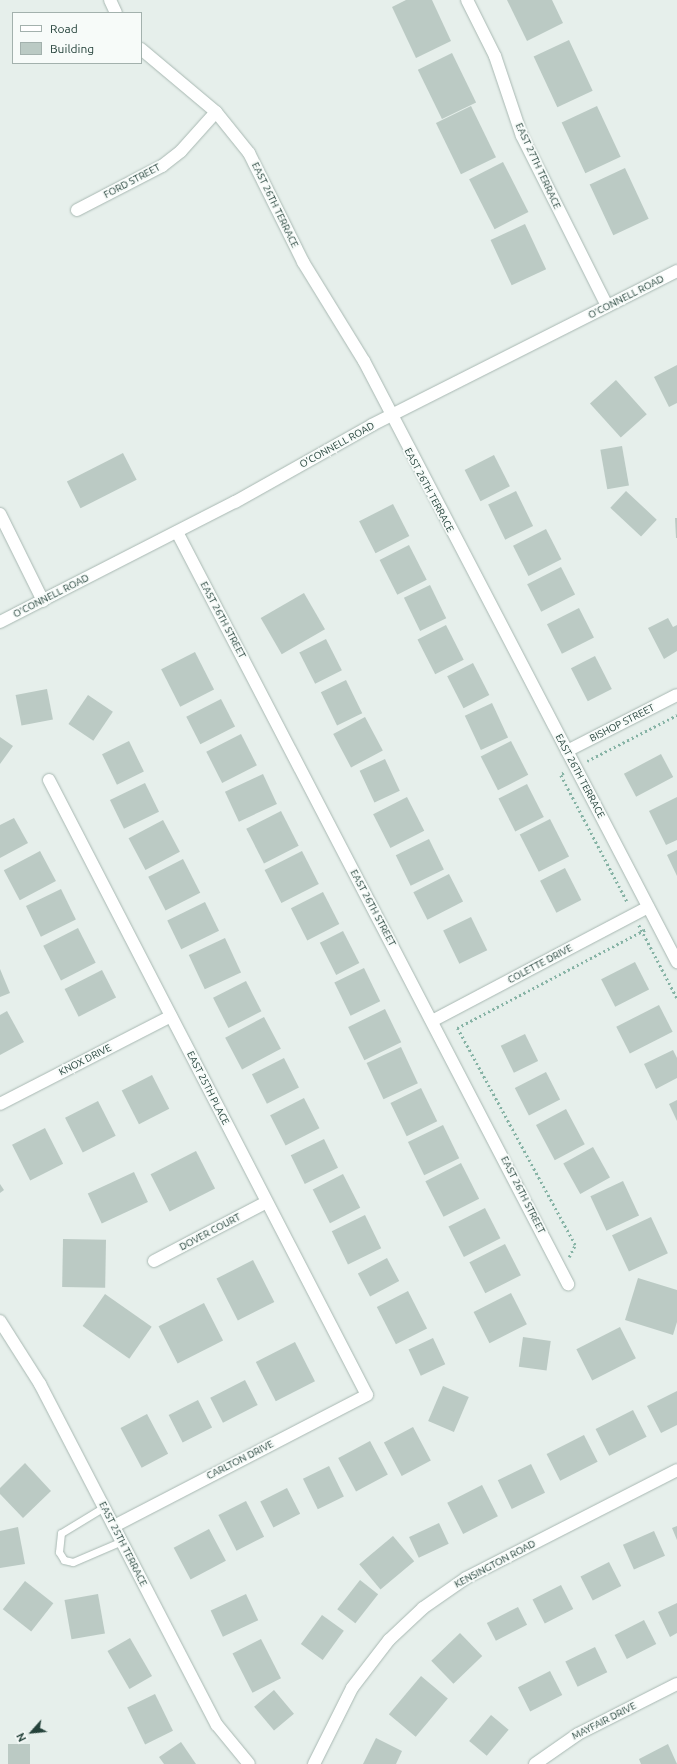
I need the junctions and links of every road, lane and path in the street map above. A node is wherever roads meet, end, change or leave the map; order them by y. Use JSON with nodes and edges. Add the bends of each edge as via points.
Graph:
{"nodes":[{"id":1,"x":110,"y":0,"type":"edge"},
{"id":2,"x":467,"y":0,"type":"edge"},
{"id":3,"x":116,"y":12,"type":"edge"},
{"id":4,"x":142,"y":50,"type":"edge"},
{"id":5,"x":216,"y":112,"type":"junction"},
{"id":6,"x":77,"y":210,"type":"dead end"},
{"id":7,"x":677,"y":271,"type":"edge"},
{"id":8,"x":607,"y":306,"type":"junction"},
{"id":9,"x":391,"y":416,"type":"junction"},
{"id":10,"x":0,"y":514,"type":"edge"},
{"id":11,"x":177,"y":532,"type":"junction"},
{"id":12,"x":43,"y":601,"type":"junction"},
{"id":13,"x":0,"y":622,"type":"edge"},
{"id":14,"x":677,"y":695,"type":"edge"},
{"id":15,"x":567,"y":751,"type":"junction"},
{"id":16,"x":49,"y":780,"type":"dead end"},
{"id":17,"x":648,"y":907,"type":"junction"},
{"id":18,"x":658,"y":925,"type":"junction"},
{"id":19,"x":677,"y":962,"type":"edge"},
{"id":20,"x":171,"y":1016,"type":"junction"},
{"id":21,"x":432,"y":1021,"type":"junction"},
{"id":22,"x":0,"y":1104,"type":"edge"},
{"id":23,"x":267,"y":1202,"type":"junction"},
{"id":24,"x":154,"y":1261,"type":"dead end"},
{"id":25,"x":566,"y":1279,"type":"joint"},
{"id":26,"x":0,"y":1322,"type":"edge"},
{"id":27,"x":367,"y":1395,"type":"joint"},
{"id":28,"x":677,"y":1470,"type":"edge"},
{"id":29,"x":104,"y":1507,"type":"junction"},
{"id":30,"x":114,"y":1526,"type":"junction"},
{"id":31,"x":122,"y":1541,"type":"junction"},
{"id":32,"x":677,"y":1684,"type":"edge"},
{"id":33,"x":249,"y":1764,"type":"edge"},
{"id":34,"x":314,"y":1764,"type":"edge"},
{"id":35,"x":535,"y":1764,"type":"edge"}],
"edges":[{"from":1,"to":3,"type":"street"},
{"from":2,"to":8,"type":"street","name":"EAST 27TH TERRACE","via":[[495,56],[522,136]]},
{"from":4,"to":5,"type":"street","name":"EAST 26TH TERRACE"},
{"from":5,"to":6,"type":"street","name":"FORD STREET","via":[[181,151],[162,166]]},
{"from":5,"to":9,"type":"street","name":"EAST 26TH TERRACE","via":[[249,153],[303,262],[364,361]]},
{"from":7,"to":8,"type":"street","name":"O'CONNELL ROAD"},
{"from":8,"to":9,"type":"street","name":"O'CONNELL ROAD"},
{"from":9,"to":11,"type":"street","name":"O'CONNELL ROAD"},
{"from":9,"to":15,"type":"street","name":"EAST 26TH TERRACE"},
{"from":10,"to":12,"type":"street"},
{"from":11,"to":12,"type":"street","name":"O'CONNELL ROAD"},
{"from":11,"to":21,"type":"street","name":"EAST 26TH STREET"},
{"from":12,"to":13,"type":"street","name":"O'CONNELL ROAD"},
{"from":14,"to":15,"type":"street","name":"BISHOP STREET"},
{"from":15,"to":17,"type":"street","name":"EAST 26TH TERRACE"},
{"from":16,"to":20,"type":"street","name":"EAST 25TH PLACE"},
{"from":17,"to":18,"type":"street","name":"EAST 26TH TERRACE"},
{"from":17,"to":21,"type":"street","name":"COLETTE DRIVE"},
{"from":18,"to":19,"type":"street","name":"EAST 26TH TERRACE"},
{"from":18,"to":25,"type":"path","via":[[457,1028],[575,1245]]},
{"from":20,"to":22,"type":"street","name":"KNOX DRIVE"},
{"from":20,"to":23,"type":"street","name":"EAST 25TH PLACE"},
{"from":21,"to":25,"type":"street","name":"EAST 26TH STREET"},
{"from":23,"to":24,"type":"street","name":"DOVER COURT"},
{"from":23,"to":27,"type":"street","name":"EAST 25TH PLACE"},
{"from":26,"to":29,"type":"street","name":"EAST 25TH TERRACE","via":[[40,1384]]},
{"from":27,"to":30,"type":"street","name":"CARLTON DRIVE"},
{"from":28,"to":34,"type":"street","name":"KENSINGTON ROAD","via":[[466,1578],[423,1608],[388,1640],[352,1688]]},
{"from":29,"to":30,"type":"street","name":"EAST 25TH TERRACE"},
{"from":29,"to":31,"type":"lane","via":[[61,1533],[59,1552],[64,1560],[73,1562]]},
{"from":30,"to":31,"type":"street","name":"EAST 25TH TERRACE"},
{"from":31,"to":33,"type":"street","name":"EAST 25TH TERRACE","via":[[217,1725]]},
{"from":32,"to":35,"type":"street","name":"MAYFAIR DRIVE","via":[[578,1734]]}]}
